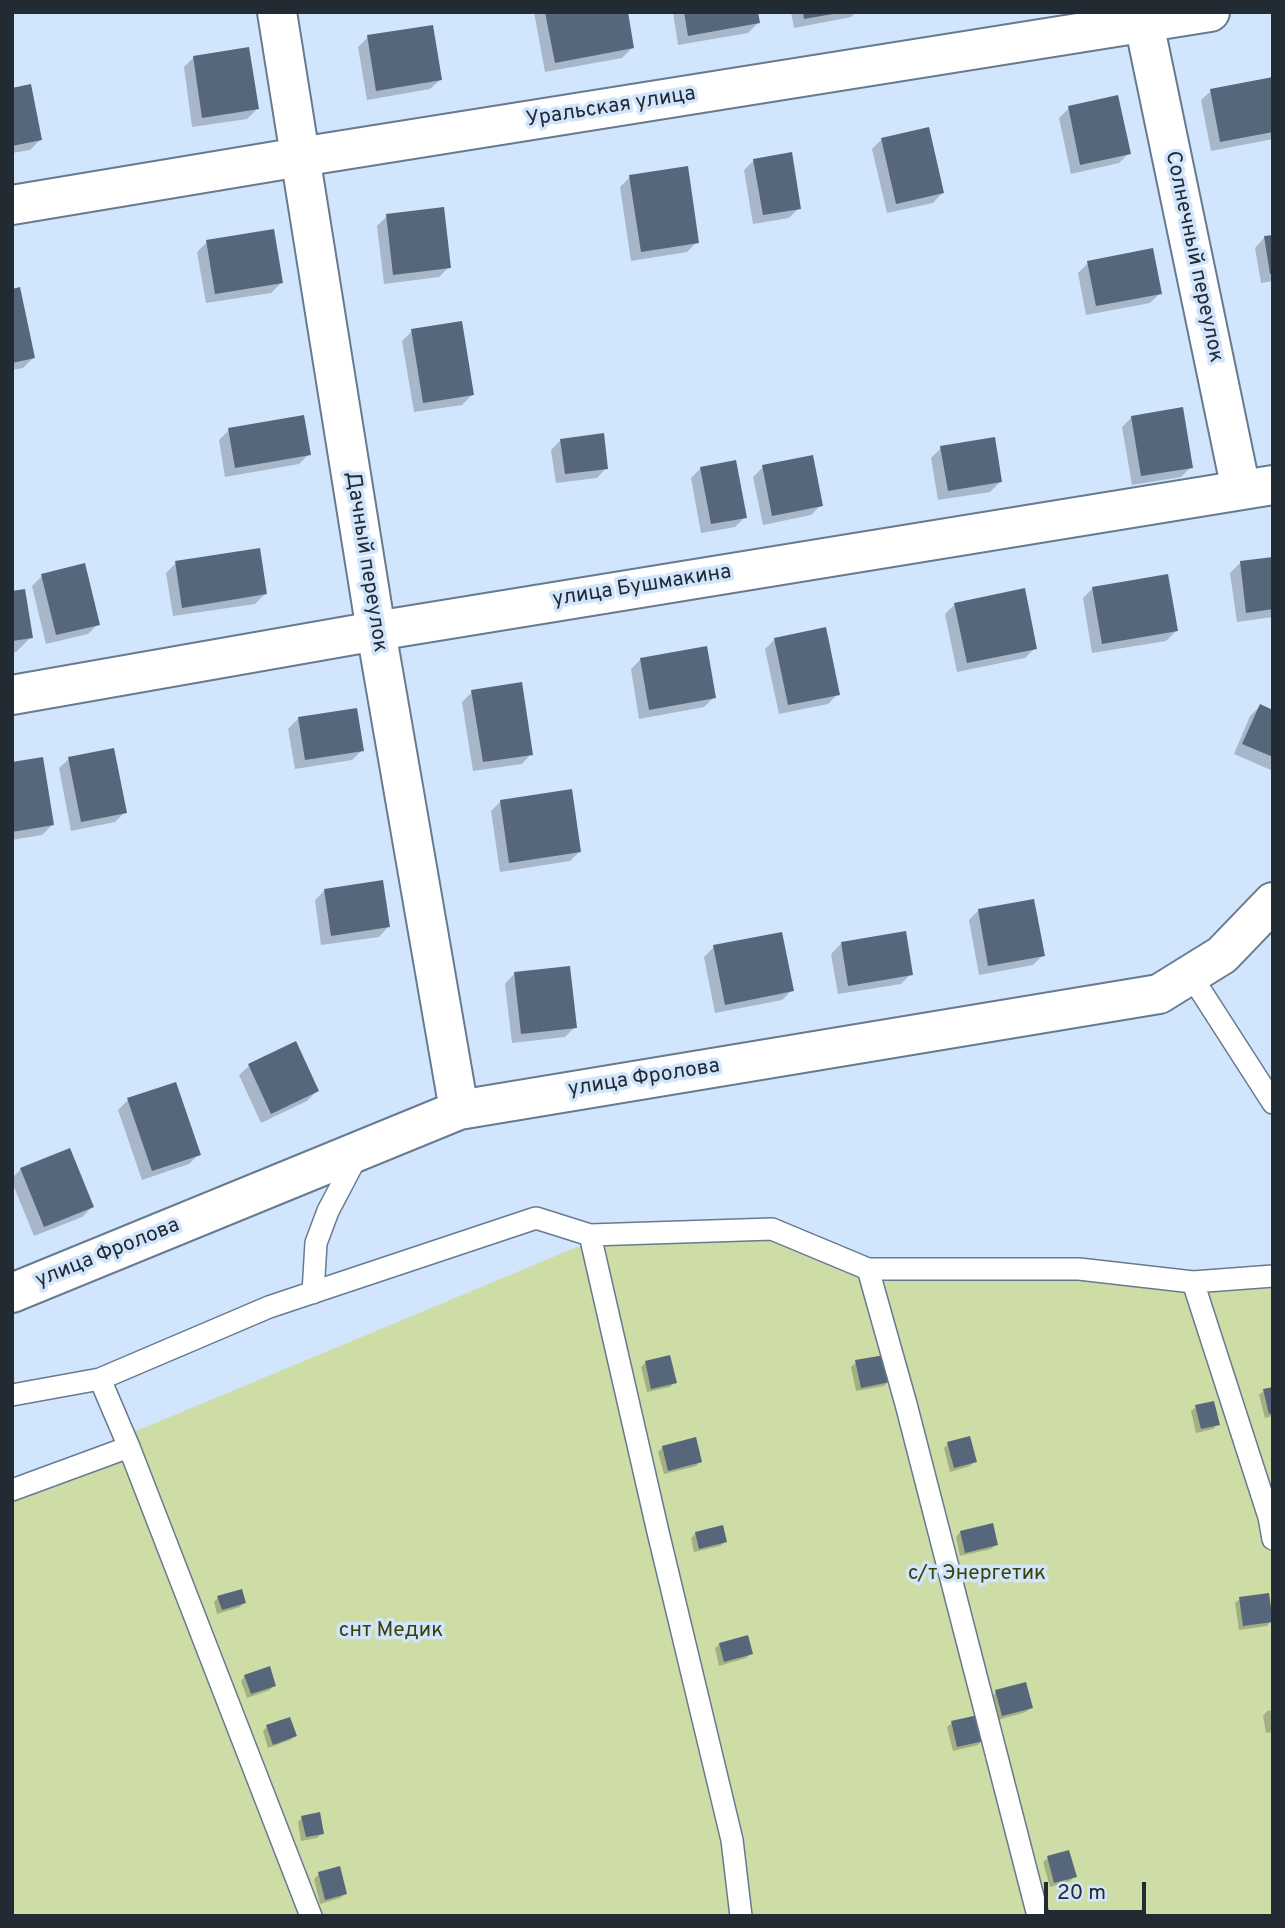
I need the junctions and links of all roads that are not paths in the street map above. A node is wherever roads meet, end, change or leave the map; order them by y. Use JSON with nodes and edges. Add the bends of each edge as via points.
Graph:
{"nodes":[{"id":1,"x":277,"y":12,"type":"edge"},
{"id":2,"x":1210,"y":12,"type":"edge"},
{"id":3,"x":1144,"y":23,"type":"junction"},
{"id":4,"x":300,"y":157,"type":"junction"},
{"id":5,"x":12,"y":205,"type":"edge"},
{"id":6,"x":1257,"y":488,"type":"edge"},
{"id":7,"x":376,"y":631,"type":"junction"},
{"id":8,"x":12,"y":695,"type":"edge"},
{"id":9,"x":1273,"y":902,"type":"edge"},
{"id":10,"x":1190,"y":975,"type":"junction"},
{"id":11,"x":1273,"y":1103,"type":"edge"},
{"id":12,"x":459,"y":1110,"type":"junction"},
{"id":13,"x":360,"y":1151,"type":"junction"},
{"id":14,"x":590,"y":1235,"type":"junction"},
{"id":15,"x":868,"y":1269,"type":"junction"},
{"id":16,"x":1273,"y":1276,"type":"edge"},
{"id":17,"x":1193,"y":1282,"type":"junction"},
{"id":18,"x":12,"y":1293,"type":"edge"},
{"id":19,"x":313,"y":1293,"type":"junction"},
{"id":20,"x":100,"y":1379,"type":"junction"},
{"id":21,"x":12,"y":1395,"type":"edge"},
{"id":22,"x":129,"y":1447,"type":"junction"},
{"id":23,"x":12,"y":1490,"type":"edge"},
{"id":24,"x":1273,"y":1539,"type":"edge"},
{"id":25,"x":311,"y":1916,"type":"edge"},
{"id":26,"x":741,"y":1916,"type":"edge"},
{"id":27,"x":1038,"y":1916,"type":"edge"}],
"edges":[{"from":1,"to":4,"type":"street","name":"Дачный переулок"},
{"from":2,"to":3,"type":"street","name":"Уральская улица"},
{"from":3,"to":4,"type":"street","name":"Уральская улица"},
{"from":3,"to":6,"type":"street","name":"Солнечный переулок"},
{"from":4,"to":5,"type":"street","name":"Уральская улица"},
{"from":4,"to":7,"type":"street","name":"Дачный переулок"},
{"from":6,"to":7,"type":"street","name":"улица Бушмакина"},
{"from":7,"to":8,"type":"street","name":"улица Бушмакина"},
{"from":7,"to":12,"type":"street","name":"Дачный переулок"},
{"from":9,"to":10,"type":"street","name":"улица Фролова","via":[[1222,954]]},
{"from":10,"to":11,"type":"lane"},
{"from":10,"to":12,"type":"street","name":"улица Фролова","via":[[1160,994]]},
{"from":12,"to":13,"type":"street","name":"улица Фролова"},
{"from":13,"to":18,"type":"street","name":"улица Фролова"},
{"from":13,"to":19,"type":"lane","via":[[316,1243]]},
{"from":14,"to":15,"type":"lane","via":[[772,1229]]},
{"from":14,"to":19,"type":"lane","via":[[536,1218]]},
{"from":14,"to":26,"type":"lane","via":[[732,1840]]},
{"from":15,"to":17,"type":"lane","via":[[1079,1269]]},
{"from":15,"to":27,"type":"lane"},
{"from":16,"to":17,"type":"lane"},
{"from":17,"to":24,"type":"lane"},
{"from":19,"to":20,"type":"lane"},
{"from":20,"to":21,"type":"lane"},
{"from":20,"to":22,"type":"lane"},
{"from":22,"to":23,"type":"lane"},
{"from":22,"to":25,"type":"lane"}]}
